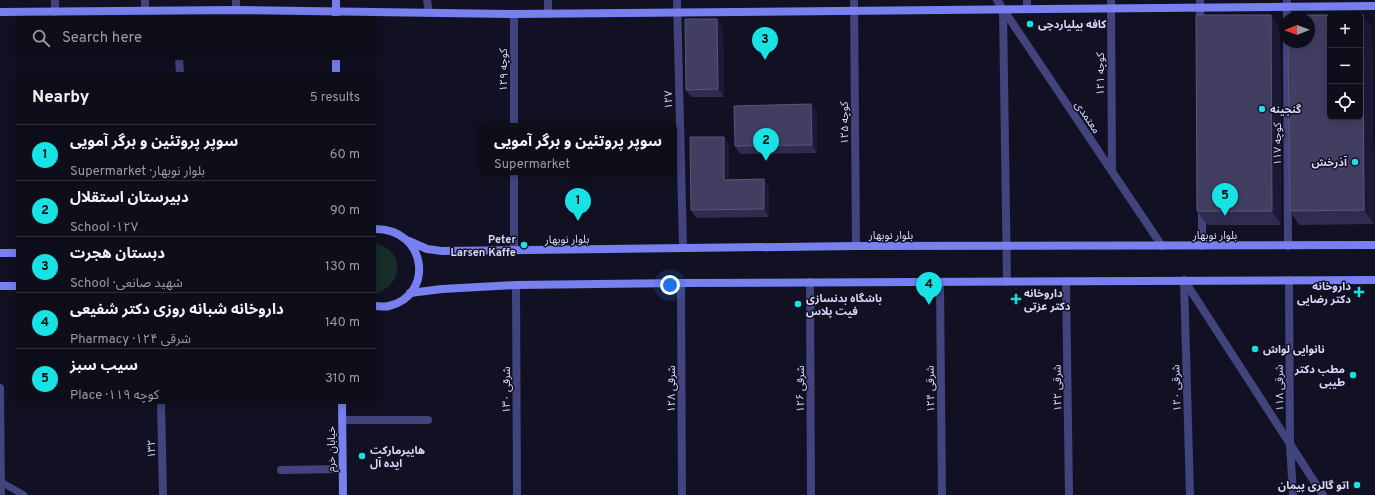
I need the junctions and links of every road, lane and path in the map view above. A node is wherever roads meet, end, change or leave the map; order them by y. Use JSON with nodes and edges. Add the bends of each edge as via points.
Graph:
{"nodes":[{"id":1,"x":55,"y":0,"type":"edge"},
{"id":2,"x":145,"y":0,"type":"edge"},
{"id":3,"x":236,"y":0,"type":"edge"},
{"id":4,"x":336,"y":0,"type":"edge"},
{"id":5,"x":427,"y":0,"type":"edge"},
{"id":6,"x":548,"y":0,"type":"edge"},
{"id":7,"x":677,"y":0,"type":"edge"},
{"id":8,"x":854,"y":0,"type":"edge"},
{"id":9,"x":997,"y":0,"type":"edge"},
{"id":10,"x":1027,"y":0,"type":"edge"},
{"id":11,"x":1287,"y":3,"type":"edge"},
{"id":12,"x":1111,"y":4,"type":"edge"},
{"id":13,"x":1200,"y":4,"type":"edge"},
{"id":14,"x":1375,"y":6,"type":"edge"},
{"id":15,"x":1027,"y":9,"type":"junction"},
{"id":16,"x":145,"y":10,"type":"junction"},
{"id":17,"x":236,"y":10,"type":"junction"},
{"id":18,"x":1003,"y":10,"type":"junction"},
{"id":19,"x":854,"y":11,"type":"junction"},
{"id":20,"x":0,"y":12,"type":"edge"},
{"id":21,"x":55,"y":12,"type":"junction"},
{"id":22,"x":429,"y":12,"type":"junction"},
{"id":23,"x":677,"y":12,"type":"junction"},
{"id":24,"x":178,"y":14,"type":"edge"},
{"id":25,"x":336,"y":14,"type":"edge"},
{"id":26,"x":514,"y":14,"type":"junction"},
{"id":27,"x":548,"y":14,"type":"junction"},
{"id":28,"x":1200,"y":32,"type":"edge"},
{"id":29,"x":1287,"y":48,"type":"edge"},
{"id":30,"x":179,"y":60,"type":"edge"},
{"id":31,"x":336,"y":60,"type":"edge"},
{"id":32,"x":180,"y":72,"type":"edge"},
{"id":33,"x":335,"y":72,"type":"edge"},
{"id":34,"x":514,"y":123,"type":"edge"},
{"id":35,"x":1112,"y":172,"type":"junction"},
{"id":36,"x":514,"y":175,"type":"edge"},
{"id":37,"x":1202,"y":198,"type":"edge"},
{"id":38,"x":376,"y":229,"type":"edge"},
{"id":39,"x":409,"y":241,"type":"junction"},
{"id":40,"x":1007,"y":245,"type":"junction"},
{"id":41,"x":1375,"y":245,"type":"edge"},
{"id":42,"x":856,"y":246,"type":"junction"},
{"id":43,"x":1162,"y":246,"type":"junction"},
{"id":44,"x":1202,"y":246,"type":"junction"},
{"id":45,"x":1288,"y":246,"type":"junction"},
{"id":46,"x":683,"y":247,"type":"junction"},
{"id":47,"x":514,"y":251,"type":"junction"},
{"id":48,"x":0,"y":253,"type":"edge"},
{"id":49,"x":16,"y":253,"type":"edge"},
{"id":50,"x":1184,"y":280,"type":"junction"},
{"id":51,"x":1288,"y":280,"type":"junction"},
{"id":52,"x":1375,"y":280,"type":"edge"},
{"id":53,"x":1066,"y":281,"type":"junction"},
{"id":54,"x":810,"y":282,"type":"junction"},
{"id":55,"x":940,"y":282,"type":"junction"},
{"id":56,"x":1007,"y":282,"type":"junction"},
{"id":57,"x":682,"y":283,"type":"junction"},
{"id":58,"x":516,"y":285,"type":"junction"},
{"id":59,"x":0,"y":286,"type":"edge"},
{"id":60,"x":16,"y":286,"type":"edge"},
{"id":61,"x":410,"y":293,"type":"junction"},
{"id":62,"x":376,"y":306,"type":"edge"},
{"id":63,"x":0,"y":388,"type":"edge"},
{"id":64,"x":162,"y":404,"type":"edge"},
{"id":65,"x":342,"y":404,"type":"edge"},
{"id":66,"x":342,"y":420,"type":"junction"},
{"id":67,"x":428,"y":420,"type":"dead end"},
{"id":68,"x":1290,"y":446,"type":"junction"},
{"id":69,"x":342,"y":469,"type":"junction"},
{"id":70,"x":281,"y":470,"type":"dead end"},
{"id":71,"x":1,"y":484,"type":"edge"},
{"id":72,"x":1,"y":495,"type":"edge"},
{"id":73,"x":24,"y":495,"type":"edge"},
{"id":74,"x":163,"y":495,"type":"edge"},
{"id":75,"x":343,"y":495,"type":"edge"},
{"id":76,"x":517,"y":495,"type":"edge"},
{"id":77,"x":682,"y":495,"type":"edge"},
{"id":78,"x":811,"y":495,"type":"edge"},
{"id":79,"x":942,"y":495,"type":"edge"},
{"id":80,"x":1069,"y":495,"type":"edge"},
{"id":81,"x":1190,"y":495,"type":"edge"},
{"id":82,"x":1293,"y":495,"type":"edge"},
{"id":83,"x":1323,"y":495,"type":"edge"}],
"edges":[{"from":1,"to":21,"type":"street"},
{"from":2,"to":16,"type":"street"},
{"from":3,"to":17,"type":"street"},
{"from":4,"to":25,"type":"main road"},
{"from":5,"to":22,"type":"street"},
{"from":6,"to":27,"type":"street"},
{"from":7,"to":23,"type":"street","name":"۱۲۷"},
{"from":8,"to":19,"type":"street","name":"کوچه ۱۲۵"},
{"from":9,"to":18,"type":"street","name":"معتمدی"},
{"from":10,"to":15,"type":"street"},
{"from":11,"to":13,"type":"main road"},
{"from":11,"to":14,"type":"main road"},
{"from":12,"to":13,"type":"main road"},
{"from":12,"to":15,"type":"main road"},
{"from":12,"to":35,"type":"street","name":"کوچه ۱۲۱"},
{"from":13,"to":28,"type":"street"},
{"from":15,"to":18,"type":"main road"},
{"from":16,"to":21,"type":"main road"},
{"from":16,"to":24,"type":"main road"},
{"from":17,"to":24,"type":"main road"},
{"from":17,"to":25,"type":"main road"},
{"from":18,"to":19,"type":"main road"},
{"from":18,"to":35,"type":"street","name":"معتمدی"},
{"from":18,"to":40,"type":"street"},
{"from":19,"to":23,"type":"main road"},
{"from":19,"to":42,"type":"street","name":"کوچه ۱۲۵"},
{"from":20,"to":21,"type":"main road"},
{"from":22,"to":25,"type":"main road"},
{"from":22,"to":26,"type":"main road"},
{"from":23,"to":27,"type":"main road"},
{"from":23,"to":46,"type":"street","name":"۱۲۷"},
{"from":26,"to":27,"type":"main road"},
{"from":26,"to":34,"type":"street","name":"کوچه ۱۲۹"},
{"from":29,"to":45,"type":"street","name":"کوچه ۱۱۷"},
{"from":30,"to":32,"type":"street"},
{"from":31,"to":33,"type":"main road"},
{"from":35,"to":43,"type":"street","name":"معتمدی"},
{"from":36,"to":47,"type":"street"},
{"from":37,"to":44,"type":"street"},
{"from":38,"to":39,"type":"main road","name":"بلوار نوبهار","via":[[391,230]]},
{"from":39,"to":47,"type":"main road","name":"بلوار نوبهار","via":[[427,249],[442,251]]},
{"from":39,"to":61,"type":"main road","via":[[417,255],[419,271]]},
{"from":40,"to":42,"type":"main road","name":"بلوار نوبهار"},
{"from":40,"to":43,"type":"main road","name":"بلوار نوبهار"},
{"from":40,"to":56,"type":"street"},
{"from":41,"to":45,"type":"main road","name":"بلوار نوبهار"},
{"from":42,"to":46,"type":"main road","name":"بلوار نوبهار"},
{"from":43,"to":44,"type":"main road","name":"بلوار نوبهار"},
{"from":44,"to":45,"type":"main road","name":"بلوار نوبهار"},
{"from":46,"to":47,"type":"main road","name":"بلوار نوبهار"},
{"from":48,"to":49,"type":"main road"},
{"from":50,"to":51,"type":"main road"},
{"from":50,"to":53,"type":"main road"},
{"from":50,"to":68,"type":"street"},
{"from":50,"to":81,"type":"street","name":"۱۲۰ شرقی"},
{"from":51,"to":52,"type":"main road"},
{"from":51,"to":68,"type":"street","name":"۱۱۸ شرقی"},
{"from":53,"to":56,"type":"main road"},
{"from":53,"to":80,"type":"street","name":"۱۲۲ شرقی"},
{"from":54,"to":55,"type":"main road"},
{"from":54,"to":57,"type":"main road"},
{"from":54,"to":78,"type":"street","name":"۱۲۶ شرقی"},
{"from":55,"to":56,"type":"main road"},
{"from":55,"to":79,"type":"street","name":"۱۲۴ شرقی"},
{"from":57,"to":58,"type":"main road"},
{"from":57,"to":77,"type":"street","name":"۱۲۸ شرقی"},
{"from":58,"to":61,"type":"main road"},
{"from":58,"to":76,"type":"street","name":"۱۳۰ شرقی"},
{"from":59,"to":60,"type":"main road"},
{"from":61,"to":62,"type":"main road","via":[[396,303]]},
{"from":63,"to":71,"type":"street"},
{"from":64,"to":74,"type":"street","name":"۱۳۲"},
{"from":65,"to":66,"type":"main road","name":"خیابان خرم"},
{"from":66,"to":67,"type":"street"},
{"from":66,"to":69,"type":"main road","name":"خیابان خرم"},
{"from":68,"to":82,"type":"street","name":"۱۱۸ شرقی"},
{"from":68,"to":83,"type":"street"},
{"from":69,"to":70,"type":"street"},
{"from":69,"to":75,"type":"main road","name":"خیابان خرم"},
{"from":71,"to":72,"type":"street"},
{"from":71,"to":73,"type":"lane"}]}
